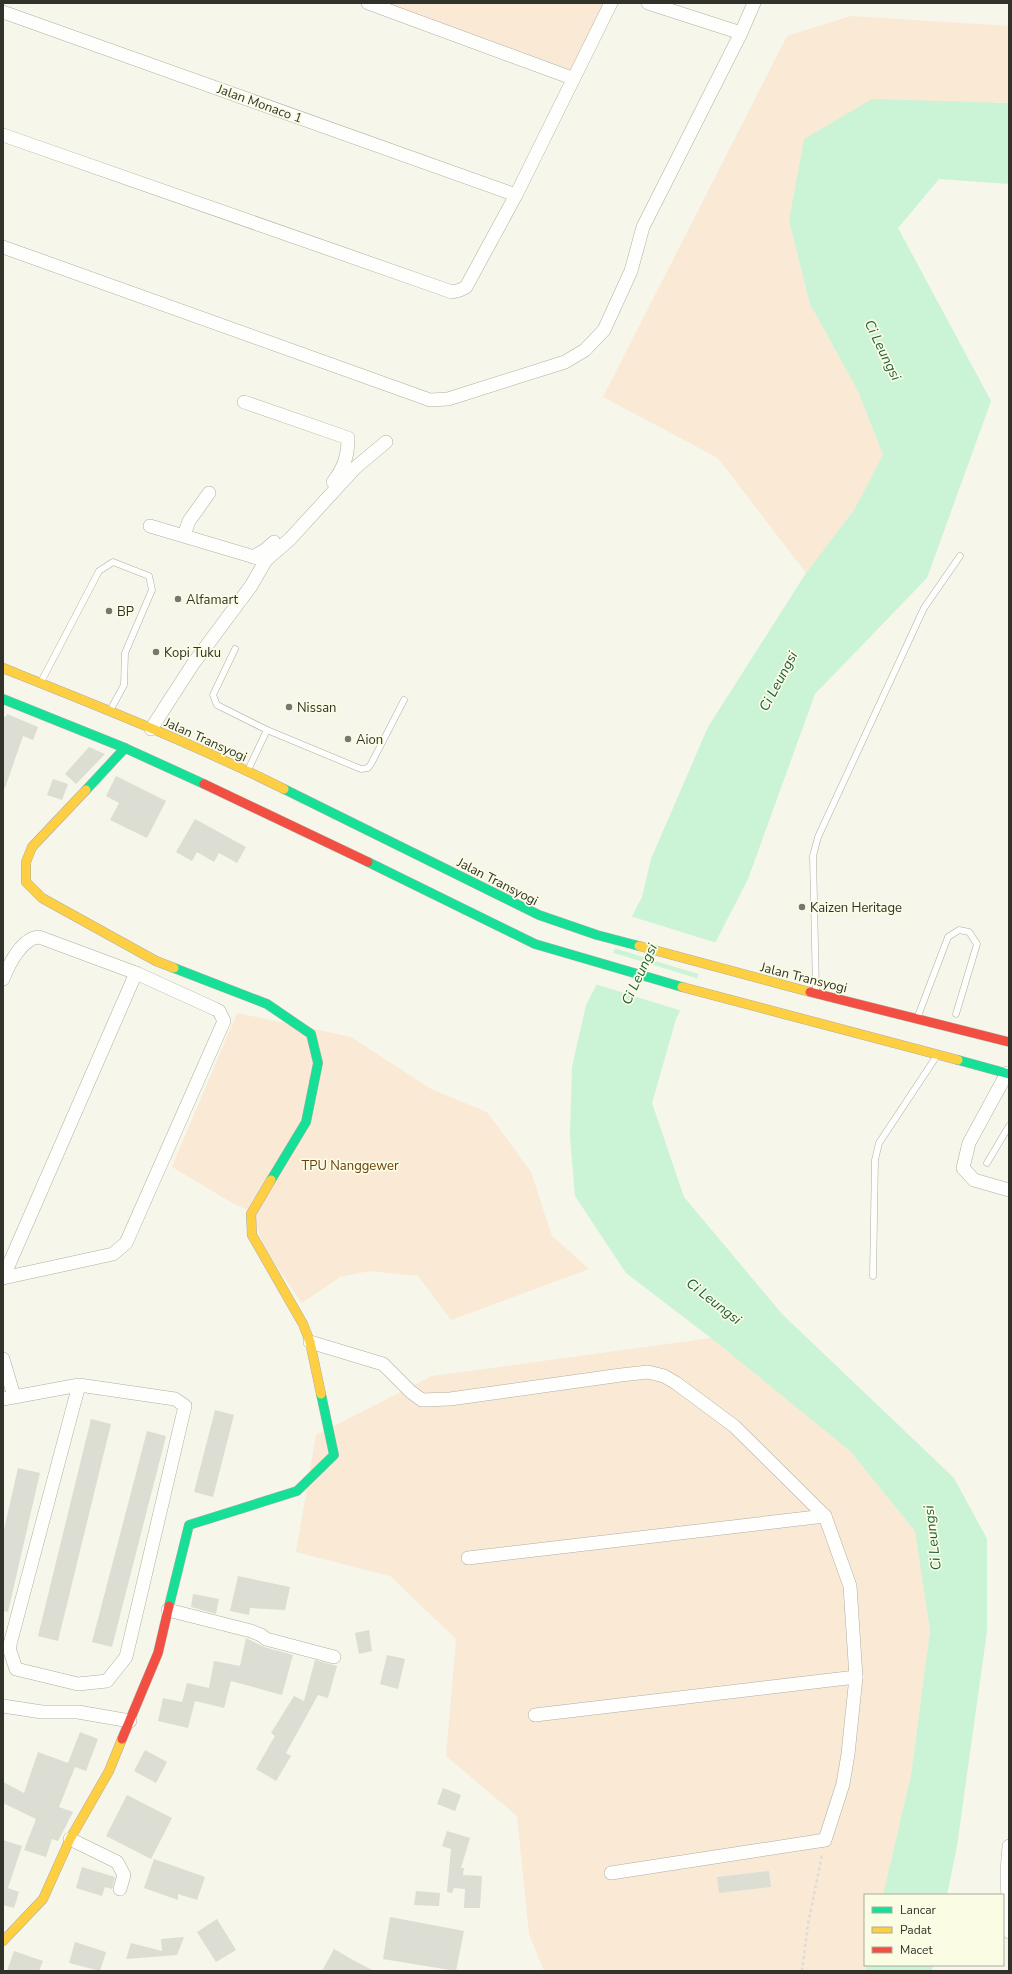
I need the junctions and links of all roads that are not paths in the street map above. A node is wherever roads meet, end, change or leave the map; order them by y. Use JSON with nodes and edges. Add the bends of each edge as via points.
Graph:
{"nodes":[{"id":1,"x":368,"y":3,"type":"edge"},
{"id":2,"x":611,"y":3,"type":"edge"},
{"id":3,"x":648,"y":3,"type":"edge"},
{"id":4,"x":754,"y":3,"type":"edge"},
{"id":5,"x":3,"y":12,"type":"edge"},
{"id":6,"x":741,"y":33,"type":"junction"},
{"id":7,"x":572,"y":78,"type":"junction"},
{"id":8,"x":3,"y":135,"type":"edge"},
{"id":9,"x":516,"y":195,"type":"junction"},
{"id":10,"x":3,"y":247,"type":"edge"},
{"id":11,"x":244,"y":402,"type":"dead end"},
{"id":12,"x":386,"y":442,"type":"dead end"},
{"id":13,"x":209,"y":493,"type":"dead end"},
{"id":14,"x":150,"y":526,"type":"dead end"},
{"id":15,"x":184,"y":535,"type":"junction"},
{"id":16,"x":960,"y":556,"type":"dead end"},
{"id":17,"x":253,"y":557,"type":"junction"},
{"id":18,"x":266,"y":560,"type":"junction"},
{"id":19,"x":235,"y":649,"type":"dead end"},
{"id":20,"x":3,"y":668,"type":"edge"},
{"id":21,"x":41,"y":683,"type":"junction"},
{"id":22,"x":3,"y":699,"type":"edge"},
{"id":23,"x":404,"y":700,"type":"dead end"},
{"id":24,"x":111,"y":711,"type":"junction"},
{"id":25,"x":151,"y":729,"type":"junction"},
{"id":26,"x":267,"y":730,"type":"junction"},
{"id":27,"x":125,"y":748,"type":"junction"},
{"id":28,"x":248,"y":771,"type":"junction"},
{"id":29,"x":4,"y":973,"type":"edge"},
{"id":30,"x":136,"y":973,"type":"junction"},
{"id":31,"x":816,"y":993,"type":"junction"},
{"id":32,"x":956,"y":1014,"type":"dead end"},
{"id":33,"x":917,"y":1019,"type":"junction"},
{"id":34,"x":1009,"y":1042,"type":"edge"},
{"id":35,"x":938,"y":1054,"type":"junction"},
{"id":36,"x":1008,"y":1073,"type":"edge"},
{"id":37,"x":1009,"y":1126,"type":"edge"},
{"id":38,"x":987,"y":1163,"type":"dead end"},
{"id":39,"x":1009,"y":1190,"type":"edge"},
{"id":40,"x":873,"y":1276,"type":"dead end"},
{"id":41,"x":3,"y":1278,"type":"edge"},
{"id":42,"x":310,"y":1342,"type":"junction"},
{"id":43,"x":3,"y":1359,"type":"edge"},
{"id":44,"x":79,"y":1385,"type":"junction"},
{"id":45,"x":9,"y":1398,"type":"edge"},
{"id":46,"x":825,"y":1516,"type":"junction"},
{"id":47,"x":468,"y":1558,"type":"dead end"},
{"id":48,"x":168,"y":1610,"type":"junction"},
{"id":49,"x":334,"y":1657,"type":"dead end"},
{"id":50,"x":856,"y":1677,"type":"junction"},
{"id":51,"x":3,"y":1706,"type":"edge"},
{"id":52,"x":535,"y":1715,"type":"dead end"},
{"id":53,"x":130,"y":1721,"type":"junction"},
{"id":54,"x":70,"y":1839,"type":"junction"},
{"id":55,"x":1009,"y":1846,"type":"edge"},
{"id":56,"x":612,"y":1873,"type":"dead end"},
{"id":57,"x":120,"y":1888,"type":"dead end"},
{"id":58,"x":1009,"y":1932,"type":"edge"},
{"id":59,"x":3,"y":1941,"type":"edge"}],
"edges":[{"from":1,"to":7,"type":"street"},
{"from":2,"to":7,"type":"street"},
{"from":3,"to":6,"type":"street"},
{"from":4,"to":6,"type":"street"},
{"from":5,"to":9,"type":"street","name":"Jalan Monaco 1"},
{"from":6,"to":10,"type":"street","via":[[643,227],[632,271],[604,330],[585,350],[565,362],[448,399],[430,400]]},
{"from":7,"to":9,"type":"street"},
{"from":8,"to":9,"type":"street","via":[[452,292],[466,286]]},
{"from":11,"to":17,"type":"street","via":[[348,438],[348,454],[341,472],[320,497],[265,550]]},
{"from":12,"to":18,"type":"street","via":[[355,468],[290,539]]},
{"from":13,"to":15,"type":"street","via":[[189,521]]},
{"from":14,"to":15,"type":"street"},
{"from":15,"to":17,"type":"street"},
{"from":16,"to":31,"type":"lane","via":[[924,608],[818,837],[813,856]]},
{"from":17,"to":18,"type":"street"},
{"from":18,"to":25,"type":"street","via":[[251,586],[193,664]]},
{"from":19,"to":26,"type":"lane","via":[[213,695],[214,700],[218,705]]},
{"from":20,"to":21,"type":"main road","name":"Jalan Transyogi"},
{"from":21,"to":24,"type":"main road","name":"Jalan Transyogi"},
{"from":21,"to":24,"type":"lane","via":[[98,571],[114,562],[149,576],[152,590],[125,653],[124,685]]},
{"from":22,"to":27,"type":"main road"},
{"from":23,"to":26,"type":"lane","via":[[371,764],[365,769]]},
{"from":24,"to":25,"type":"main road","name":"Jalan Transyogi"},
{"from":25,"to":28,"type":"main road","name":"Jalan Transyogi"},
{"from":26,"to":28,"type":"lane"},
{"from":27,"to":35,"type":"main road","via":[[235,798],[535,944],[707,994]]},
{"from":27,"to":42,"type":"main road","via":[[32,847],[26,862],[26,882],[42,898],[92,927],[156,961],[267,1004],[311,1034],[318,1063],[306,1122],[251,1214],[252,1235],[303,1324]]},
{"from":28,"to":31,"type":"main road","name":"Jalan Transyogi","via":[[539,915],[597,935]]},
{"from":29,"to":30,"type":"street","via":[[27,941],[39,937]]},
{"from":30,"to":41,"type":"street"},
{"from":30,"to":41,"type":"street","via":[[219,1011],[224,1021],[126,1243],[113,1254]]},
{"from":31,"to":33,"type":"main road","name":"Jalan Transyogi"},
{"from":32,"to":33,"type":"lane","via":[[977,944],[969,932],[959,930],[948,937]]},
{"from":33,"to":34,"type":"main road","name":"Jalan Transyogi"},
{"from":35,"to":36,"type":"main road"},
{"from":35,"to":40,"type":"lane","via":[[880,1143],[875,1160]]},
{"from":36,"to":39,"type":"street","via":[[969,1142],[963,1168],[974,1180]]},
{"from":37,"to":38,"type":"lane"},
{"from":42,"to":46,"type":"street","via":[[384,1364],[422,1400],[450,1399],[621,1374],[648,1372],[664,1376],[734,1426]]},
{"from":42,"to":48,"type":"main road","via":[[334,1455],[297,1491],[189,1525]]},
{"from":43,"to":45,"type":"street"},
{"from":44,"to":44,"type":"street","via":[[176,1399],[185,1406],[126,1657],[107,1681],[78,1684],[16,1669],[9,1648]]},
{"from":44,"to":45,"type":"street"},
{"from":46,"to":47,"type":"street"},
{"from":46,"to":50,"type":"street","via":[[850,1586]]},
{"from":48,"to":49,"type":"street","via":[[251,1631],[261,1634],[266,1639]]},
{"from":48,"to":53,"type":"main road","via":[[158,1653]]},
{"from":50,"to":52,"type":"street"},
{"from":50,"to":56,"type":"street","via":[[844,1776],[825,1840]]},
{"from":51,"to":53,"type":"street","via":[[42,1712],[78,1712]]},
{"from":53,"to":54,"type":"main road","via":[[109,1771]]},
{"from":54,"to":57,"type":"street","via":[[117,1862],[124,1875]]},
{"from":54,"to":59,"type":"main road","via":[[43,1899]]},
{"from":55,"to":58,"type":"street","via":[[1006,1872]]}]}
